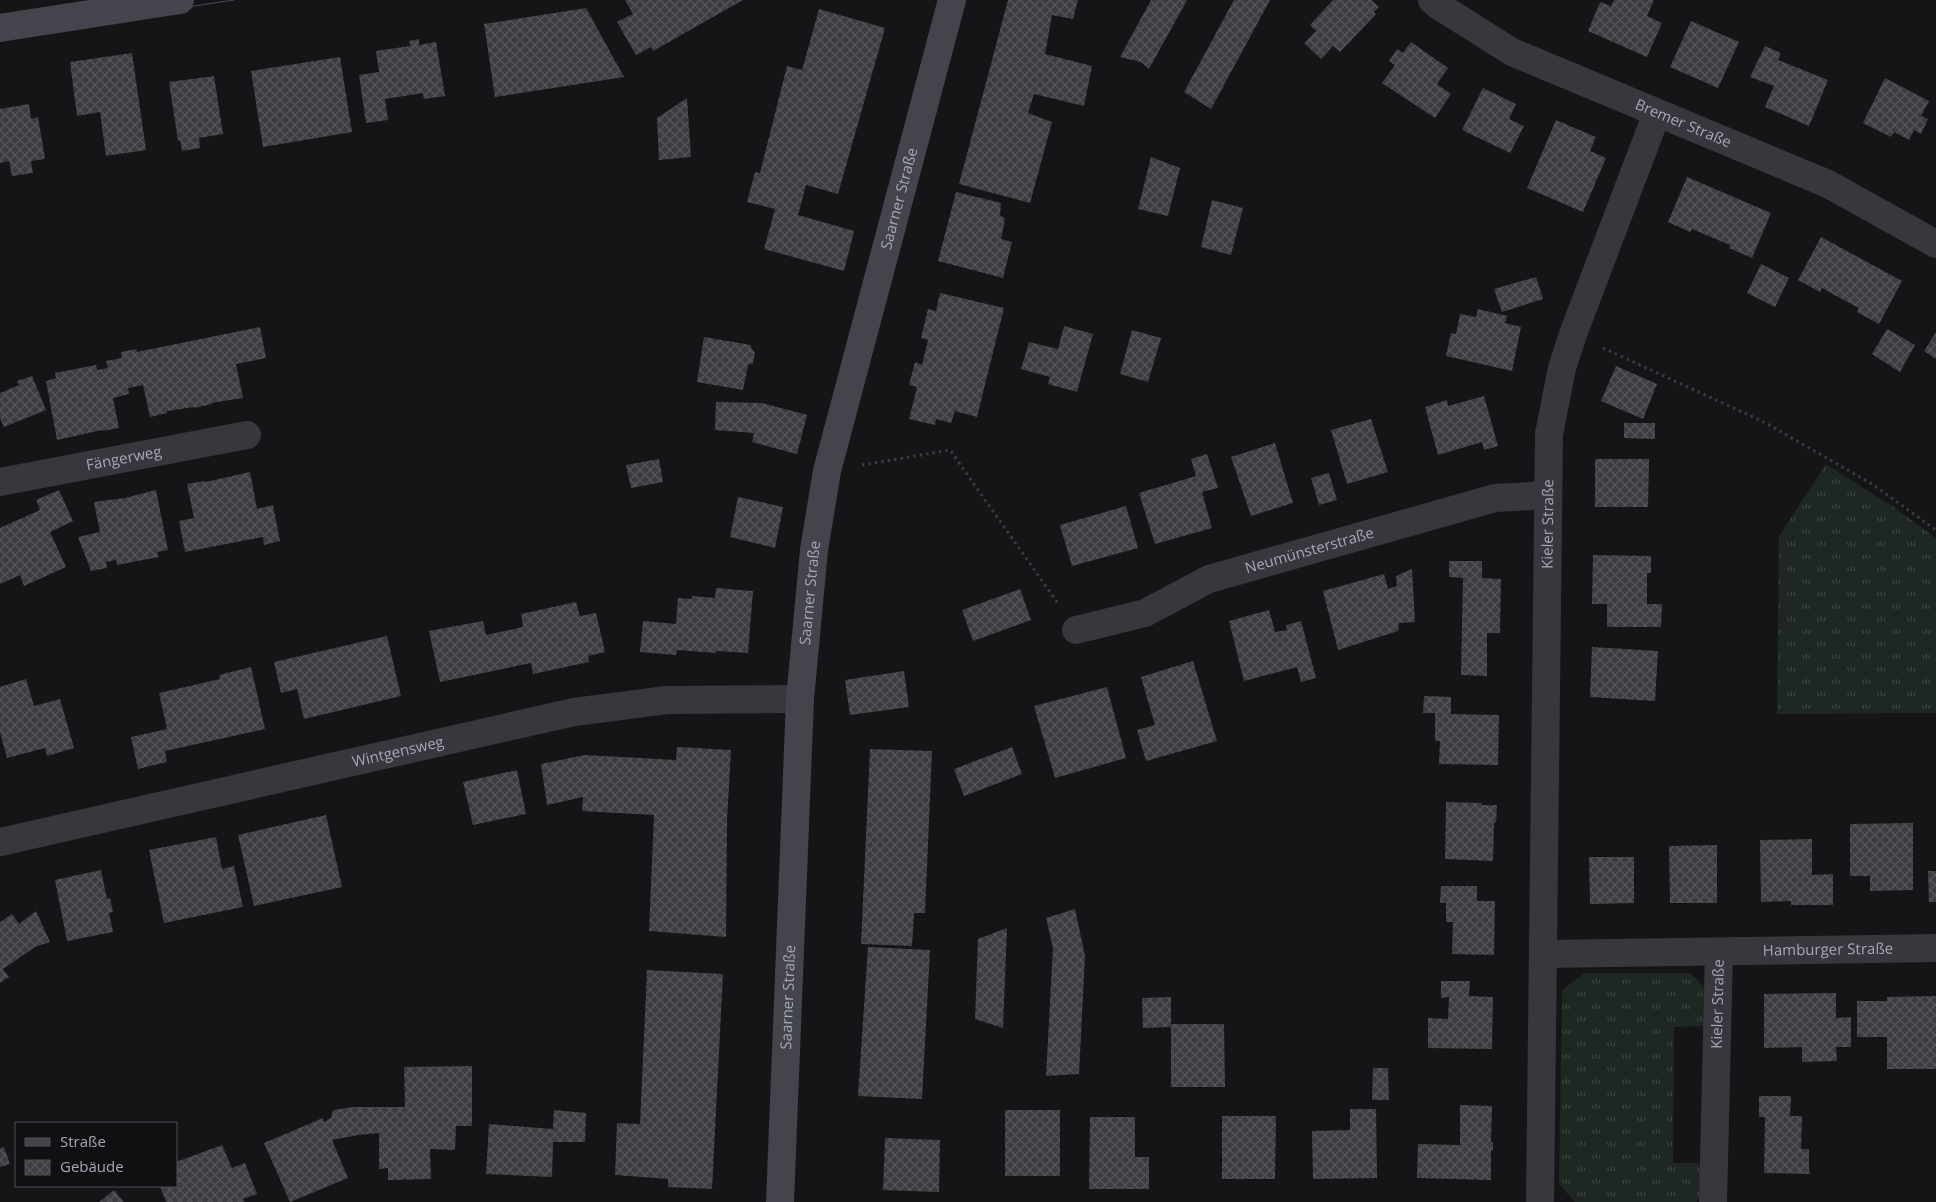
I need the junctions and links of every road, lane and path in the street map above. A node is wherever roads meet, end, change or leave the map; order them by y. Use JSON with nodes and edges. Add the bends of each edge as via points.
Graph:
{"nodes":[{"id":1,"x":180,"y":0,"type":"edge"},
{"id":2,"x":952,"y":0,"type":"edge"},
{"id":3,"x":1432,"y":0,"type":"edge"},
{"id":4,"x":0,"y":28,"type":"edge"},
{"id":5,"x":1656,"y":113,"type":"junction"},
{"id":6,"x":1936,"y":244,"type":"edge"},
{"id":7,"x":1573,"y":334,"type":"junction"},
{"id":8,"x":247,"y":435,"type":"dead end"},
{"id":9,"x":827,"y":471,"type":"junction"},
{"id":10,"x":0,"y":482,"type":"edge"},
{"id":11,"x":1548,"y":495,"type":"junction"},
{"id":12,"x":1936,"y":530,"type":"edge"},
{"id":13,"x":1076,"y":630,"type":"joint"},
{"id":14,"x":800,"y":699,"type":"junction"},
{"id":15,"x":0,"y":842,"type":"edge"},
{"id":16,"x":1936,"y":948,"type":"edge"},
{"id":17,"x":1719,"y":952,"type":"junction"},
{"id":18,"x":1544,"y":954,"type":"junction"},
{"id":19,"x":780,"y":1202,"type":"edge"},
{"id":20,"x":1540,"y":1202,"type":"edge"},
{"id":21,"x":1712,"y":1202,"type":"edge"}],
"edges":[{"from":1,"to":4,"type":"main road"},
{"from":2,"to":9,"type":"main road","name":"Saarner Straße"},
{"from":3,"to":5,"type":"street","name":"Bremer Straße","via":[[1512,52]]},
{"from":5,"to":6,"type":"street","name":"Bremer Straße","via":[[1828,184]]},
{"from":5,"to":7,"type":"street","name":"Kieler Straße"},
{"from":7,"to":11,"type":"street","name":"Kieler Straße","via":[[1562,368],[1549,434]]},
{"from":7,"to":12,"type":"path","via":[[1764,422],[1872,484]]},
{"from":8,"to":10,"type":"street","name":"Fängerweg"},
{"from":9,"to":13,"type":"path","via":[[950,450]]},
{"from":9,"to":14,"type":"main road","name":"Saarner Straße","via":[[814,550]]},
{"from":11,"to":13,"type":"street","name":"Neumünsterstraße","via":[[1495,498],[1219,576],[1145,613]]},
{"from":11,"to":18,"type":"street","name":"Kieler Straße"},
{"from":14,"to":15,"type":"street","name":"Wintgensweg","via":[[667,700],[574,712]]},
{"from":14,"to":19,"type":"main road","name":"Saarner Straße"},
{"from":16,"to":17,"type":"street","name":"Hamburger Straße"},
{"from":17,"to":18,"type":"street","name":"Kieler Straße"},
{"from":17,"to":21,"type":"street","name":"Kieler Straße"},
{"from":18,"to":20,"type":"street","name":"Kieler Straße"}]}
